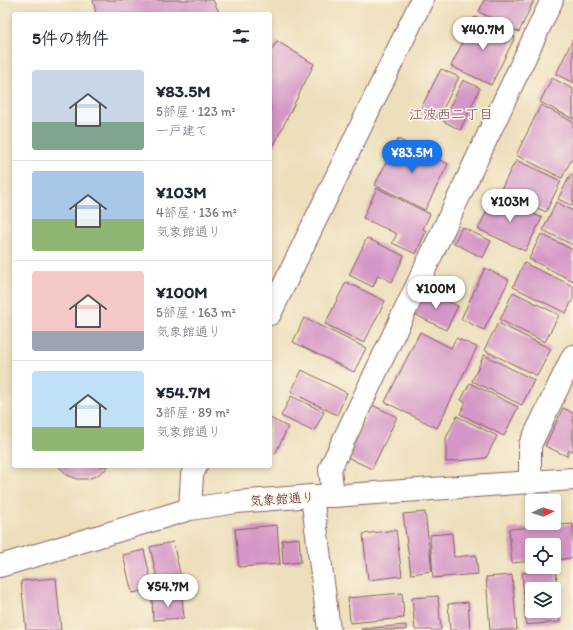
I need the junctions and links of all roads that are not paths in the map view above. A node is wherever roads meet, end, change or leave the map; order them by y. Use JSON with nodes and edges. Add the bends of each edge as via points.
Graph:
{"nodes":[{"id":1,"x":422,"y":0,"type":"edge"},
{"id":2,"x":552,"y":0,"type":"edge"},
{"id":3,"x":272,"y":310,"type":"edge"},
{"id":4,"x":573,"y":356,"type":"edge"},
{"id":5,"x":195,"y":468,"type":"edge"},
{"id":6,"x":573,"y":479,"type":"edge"},
{"id":7,"x":530,"y":482,"type":"junction"},
{"id":8,"x":322,"y":496,"type":"junction"},
{"id":9,"x":190,"y":509,"type":"junction"},
{"id":10,"x":0,"y":566,"type":"edge"},
{"id":11,"x":328,"y":630,"type":"edge"}],
"edges":[{"from":1,"to":3,"type":"street"},
{"from":2,"to":8,"type":"street","via":[[330,469]]},
{"from":4,"to":7,"type":"street","via":[[530,445]]},
{"from":5,"to":9,"type":"street","via":[[192,475]]},
{"from":6,"to":7,"type":"street","name":"気象館通り"},
{"from":7,"to":8,"type":"street","name":"気象館通り"},
{"from":8,"to":9,"type":"street","name":"気象館通り","via":[[237,502]]},
{"from":8,"to":11,"type":"street"},
{"from":9,"to":10,"type":"street","name":"気象館通り"}]}
